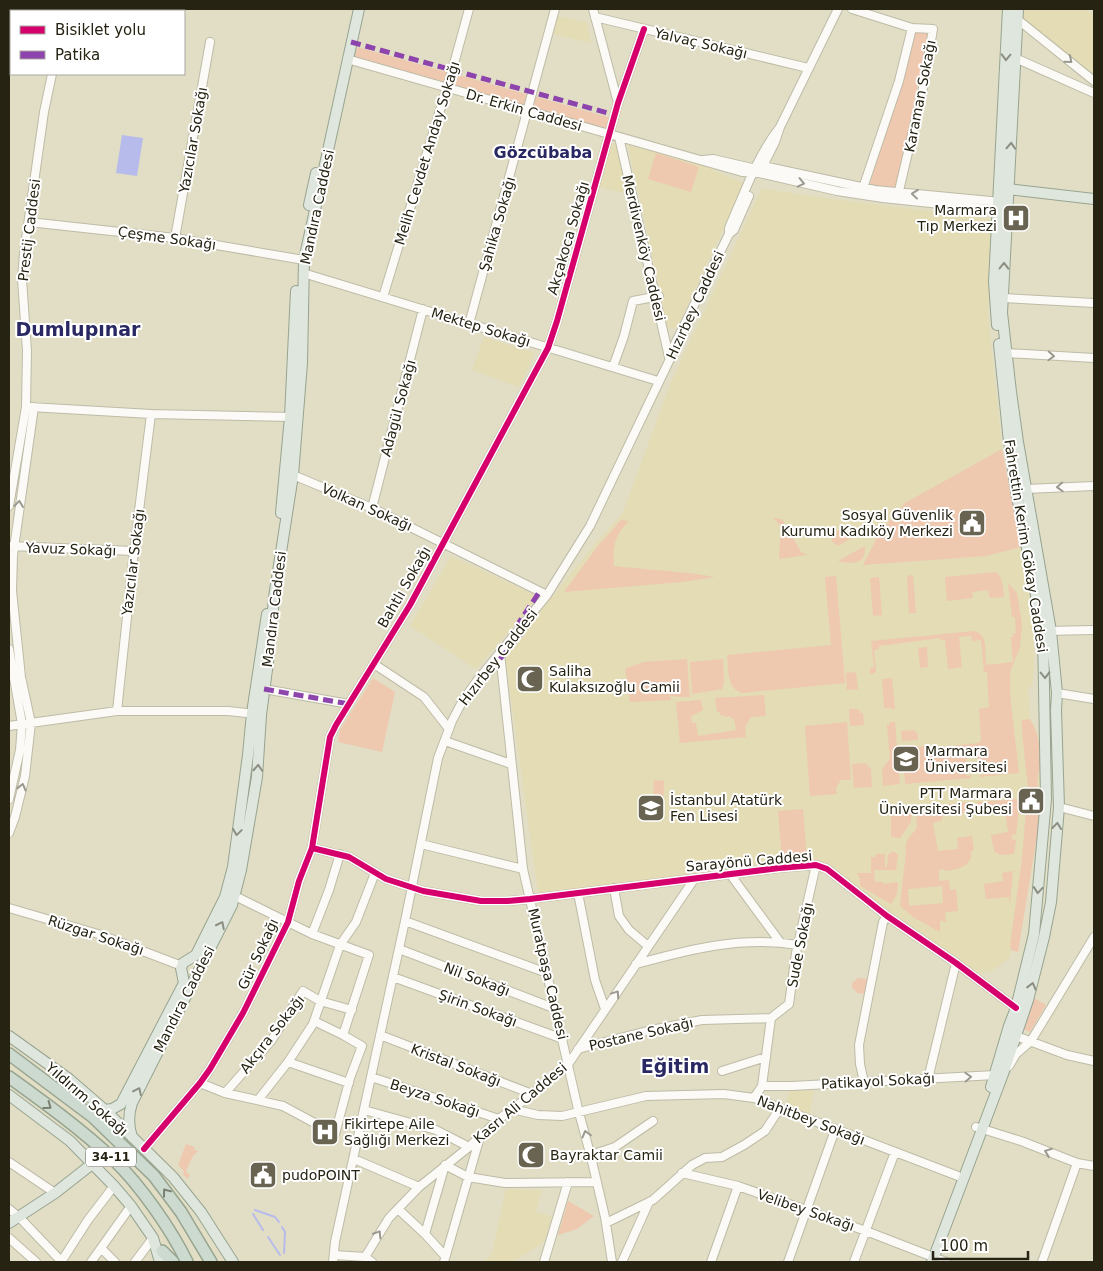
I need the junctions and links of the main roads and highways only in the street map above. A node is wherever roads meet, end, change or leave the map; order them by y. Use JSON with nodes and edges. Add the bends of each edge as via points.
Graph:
{"nodes":[{"id":1,"x":359,"y":9,"type":"edge"},
{"id":2,"x":1008,"y":9,"type":"edge"},
{"id":3,"x":1017,"y":14,"type":"edge"},
{"id":4,"x":1010,"y":168,"type":"junction"},
{"id":5,"x":1008,"y":189,"type":"junction"},
{"id":6,"x":1032,"y":192,"type":"junction"},
{"id":7,"x":1094,"y":199,"type":"edge"},
{"id":8,"x":1002,"y":208,"type":"junction"},
{"id":9,"x":301,"y":260,"type":"junction"},
{"id":10,"x":294,"y":417,"type":"junction"},
{"id":11,"x":1047,"y":631,"type":"junction"},
{"id":12,"x":256,"y":714,"type":"junction"},
{"id":13,"x":185,"y":966,"type":"junction"},
{"id":14,"x":198,"y":971,"type":"junction"},
{"id":15,"x":9,"y":1036,"type":"edge"},
{"id":16,"x":1016,"y":1036,"type":"junction"},
{"id":17,"x":1005,"y":1041,"type":"junction"},
{"id":18,"x":9,"y":1046,"type":"edge"},
{"id":19,"x":9,"y":1054,"type":"edge"},
{"id":20,"x":999,"y":1075,"type":"junction"},
{"id":21,"x":9,"y":1077,"type":"edge"},
{"id":22,"x":9,"y":1096,"type":"edge"},
{"id":23,"x":105,"y":1110,"type":"junction"},
{"id":24,"x":93,"y":1117,"type":"junction"},
{"id":25,"x":979,"y":1128,"type":"junction"},
{"id":26,"x":132,"y":1137,"type":"junction"},
{"id":27,"x":92,"y":1164,"type":"junction"},
{"id":28,"x":181,"y":1212,"type":"junction"},
{"id":29,"x":9,"y":1223,"type":"edge"},
{"id":30,"x":214,"y":1232,"type":"junction"},
{"id":31,"x":161,"y":1257,"type":"edge"},
{"id":32,"x":930,"y":1260,"type":"edge"},
{"id":33,"x":168,"y":1262,"type":"edge"},
{"id":34,"x":173,"y":1262,"type":"edge"},
{"id":35,"x":187,"y":1262,"type":"edge"},
{"id":36,"x":211,"y":1262,"type":"edge"},
{"id":37,"x":216,"y":1262,"type":"edge"},
{"id":38,"x":228,"y":1262,"type":"edge"},
{"id":39,"x":233,"y":1262,"type":"edge"}],
"edges":[{"from":1,"to":9,"type":"main road","name":"Mandıra Caddesi","via":[[347,59],[338,72]]},
{"from":2,"to":8,"type":"main road","name":"Fahrettin Kerim Gökay Caddesi","one_way":true},
{"from":4,"to":3,"type":"main road","one_way":true},
{"from":4,"to":5,"type":"main road"},
{"from":4,"to":6,"type":"main road","via":[[1015,180]]},
{"from":5,"to":6,"type":"main road"},
{"from":5,"to":8,"type":"main road"},
{"from":6,"to":7,"type":"main road"},
{"from":6,"to":8,"type":"main road","via":[[1013,197]]},
{"from":11,"to":8,"type":"main road","name":"Fahrettin Kerim Gökay Caddesi","one_way":true,"via":[[1002,313]]},
{"from":8,"to":11,"type":"main road","name":"Fahrettin Kerim Gökay Caddesi","via":[[994,292],[1002,384],[1016,490]]},
{"from":9,"to":10,"type":"main road","name":"Mandıra Caddesi"},
{"from":9,"to":10,"type":"main road","name":"Mandıra Caddesi","via":[[304,273],[302,363]]},
{"from":10,"to":12,"type":"main road","name":"Mandıra Caddesi"},
{"from":10,"to":12,"type":"main road","name":"Mandıra Caddesi","via":[[293,475],[264,688]]},
{"from":16,"to":11,"type":"main road","name":"Fahrettin Kerim Gökay Caddesi","one_way":true,"via":[[1049,911],[1059,807],[1057,693]]},
{"from":11,"to":17,"type":"main road","name":"Fahrettin Kerim Gökay Caddesi","one_way":true,"via":[[1046,799],[1034,934]]},
{"from":12,"to":13,"type":"main road","name":"Mandıra Caddesi","one_way":true,"via":[[233,867],[225,897],[196,955]]},
{"from":14,"to":12,"type":"main road","name":"Mandıra Caddesi","one_way":true,"via":[[235,896],[256,786]]},
{"from":13,"to":14,"type":"main road","via":[[196,962]]},
{"from":13,"to":14,"type":"main road","via":[[190,977]]},
{"from":13,"to":23,"type":"main road","name":"Mandıra Caddesi","via":[[184,983],[120,1104]]},
{"from":26,"to":14,"type":"main road","name":"Mandıra Caddesi","one_way":true,"via":[[129,1127],[132,1103]]},
{"from":15,"to":23,"type":"main road","name":"Yıldırım Sokağı","via":[[69,1079]]},
{"from":16,"to":17,"type":"main road"},
{"from":16,"to":20,"type":"main road","name":"Fahrettin Kerim Gökay Caddesi"},
{"from":17,"to":20,"type":"main road","name":"Fahrettin Kerim Gökay Caddesi"},
{"from":18,"to":24,"type":"highway","via":[[48,1074]]},
{"from":19,"to":24,"type":"highway","number":"34-11"},
{"from":20,"to":25,"type":"main road","name":"Fahrettin Kerim Gökay Caddesi"},
{"from":21,"to":35,"type":"highway","number":"34-11","one_way":true,"via":[[72,1123],[115,1161],[151,1204]]},
{"from":22,"to":27,"type":"main road","via":[[70,1140]]},
{"from":23,"to":26,"type":"main road","name":"Yıldırım Sokağı"},
{"from":28,"to":24,"type":"highway","number":"34-11","one_way":true,"via":[[154,1176]]},
{"from":25,"to":32,"type":"main road","name":"Fahrettin Kerim Gökay Caddesi"},
{"from":25,"to":32,"type":"main road","name":"Fahrettin Kerim Gökay Caddesi","via":[[958,1176]]},
{"from":26,"to":30,"type":"main road","name":"Yıldırım Sokağı","via":[[174,1177]]},
{"from":27,"to":29,"type":"main road"},
{"from":27,"to":31,"type":"main road","via":[[131,1206],[153,1238]]},
{"from":28,"to":36,"type":"highway","number":"34-11"},
{"from":28,"to":37,"type":"highway"},
{"from":30,"to":38,"type":"main road"},
{"from":30,"to":39,"type":"main road","name":"Yıldırım Sokağı"},
{"from":31,"to":33,"type":"main road"},
{"from":31,"to":34,"type":"highway"}]}
